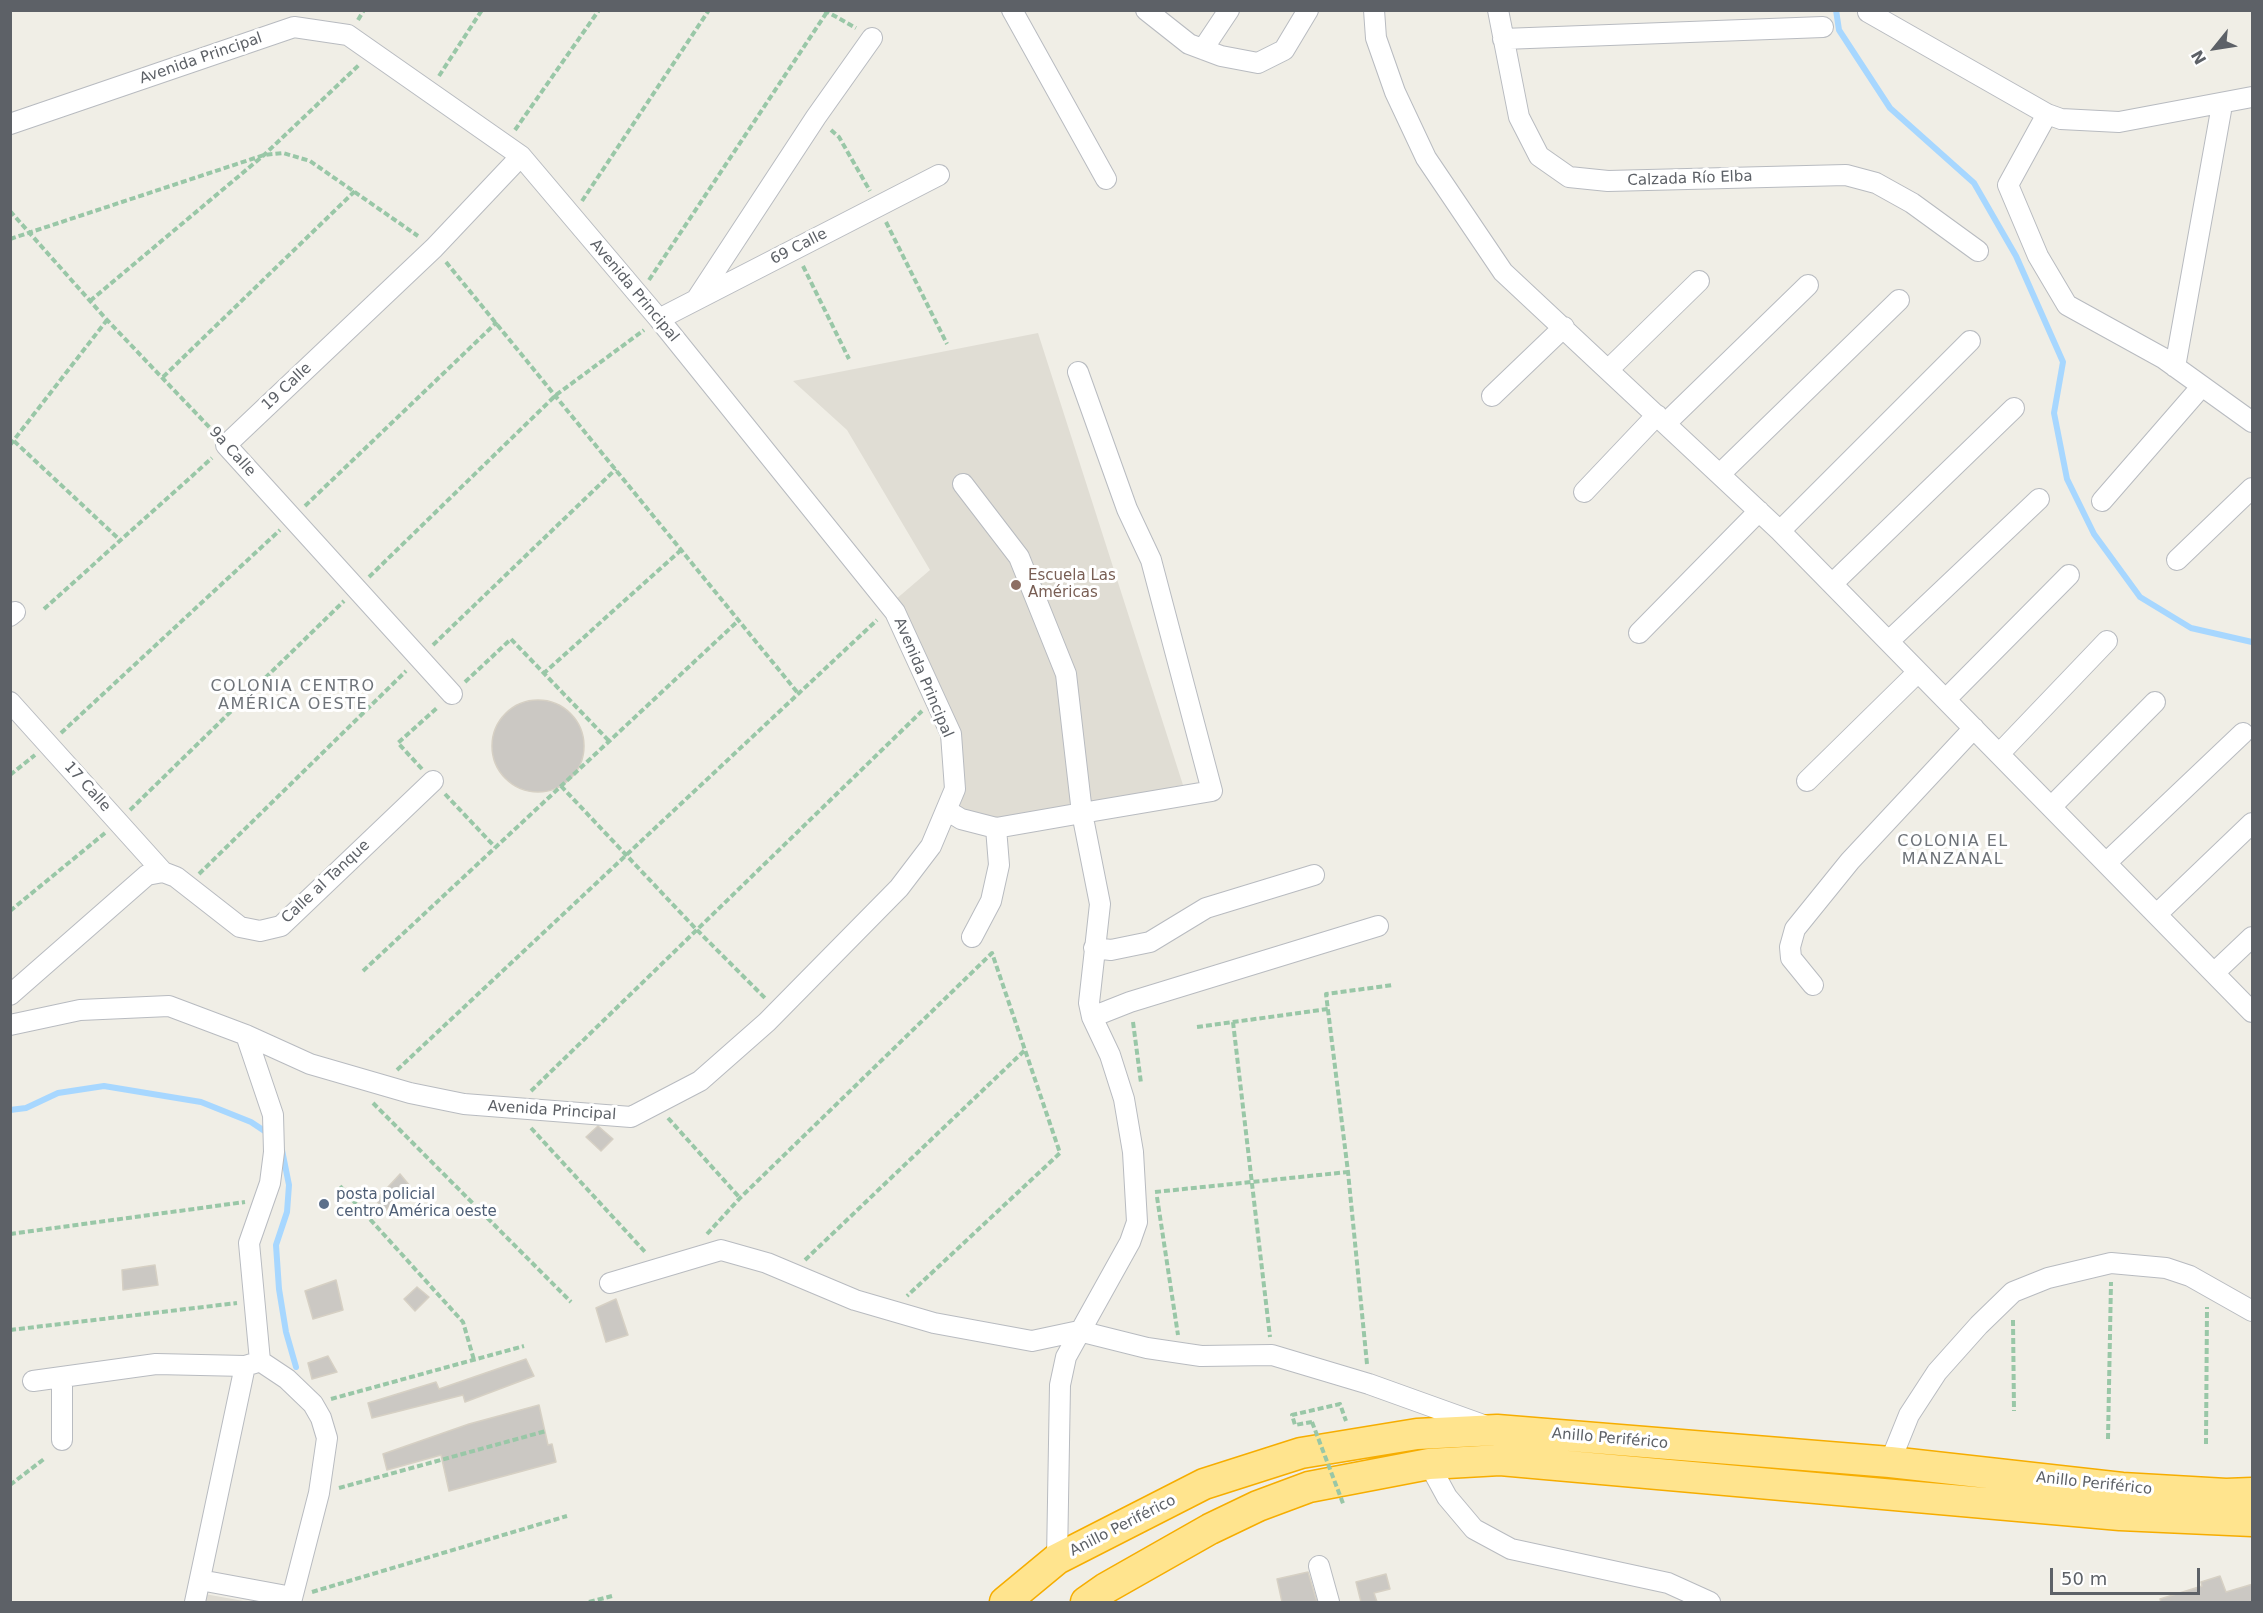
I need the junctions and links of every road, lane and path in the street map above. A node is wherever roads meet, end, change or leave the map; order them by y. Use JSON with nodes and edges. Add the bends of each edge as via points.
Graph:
{"nodes":[{"id":1,"x":482,"y":10,"type":"edge"},
{"id":2,"x":599,"y":10,"type":"edge"},
{"id":3,"x":710,"y":10,"type":"edge"},
{"id":4,"x":1012,"y":10,"type":"edge"},
{"id":5,"x":1146,"y":10,"type":"edge"},
{"id":6,"x":1229,"y":10,"type":"edge"},
{"id":7,"x":1308,"y":10,"type":"edge"},
{"id":8,"x":1374,"y":10,"type":"edge"},
{"id":9,"x":1498,"y":10,"type":"edge"},
{"id":10,"x":827,"y":12,"type":"dead end"},
{"id":11,"x":1868,"y":12,"type":"dead end"},
{"id":12,"x":1823,"y":27,"type":"dead end"},
{"id":13,"x":872,"y":38,"type":"dead end"},
{"id":14,"x":1503,"y":39,"type":"junction"},
{"id":15,"x":1203,"y":49,"type":"junction"},
{"id":16,"x":372,"y":52,"type":"junction"},
{"id":17,"x":429,"y":92,"type":"junction"},
{"id":18,"x":2253,"y":97,"type":"edge"},
{"id":19,"x":2222,"y":105,"type":"junction"},
{"id":20,"x":2047,"y":114,"type":"junction"},
{"id":21,"x":816,"y":117,"type":"junction"},
{"id":22,"x":10,"y":124,"type":"edge"},
{"id":23,"x":512,"y":150,"type":"junction"},
{"id":24,"x":264,"y":155,"type":"junction"},
{"id":25,"x":939,"y":175,"type":"dead end"},
{"id":26,"x":1106,"y":179,"type":"dead end"},
{"id":27,"x":355,"y":191,"type":"junction"},
{"id":28,"x":879,"y":207,"type":"junction"},
{"id":29,"x":10,"y":211,"type":"edge"},
{"id":30,"x":572,"y":216,"type":"junction"},
{"id":31,"x":29,"y":233,"type":"junction"},
{"id":32,"x":10,"y":239,"type":"edge"},
{"id":33,"x":434,"y":248,"type":"junction"},
{"id":34,"x":795,"y":250,"type":"junction"},
{"id":35,"x":1978,"y":251,"type":"dead end"},
{"id":36,"x":1699,"y":281,"type":"dead end"},
{"id":37,"x":1808,"y":285,"type":"dead end"},
{"id":38,"x":639,"y":295,"type":"junction"},
{"id":39,"x":696,"y":300,"type":"junction"},
{"id":40,"x":1899,"y":300,"type":"dead end"},
{"id":41,"x":90,"y":301,"type":"junction"},
{"id":42,"x":659,"y":319,"type":"junction"},
{"id":43,"x":107,"y":320,"type":"junction"},
{"id":44,"x":497,"y":322,"type":"junction"},
{"id":45,"x":1564,"y":327,"type":"junction"},
{"id":46,"x":1971,"y":341,"type":"dead end"},
{"id":47,"x":948,"y":344,"type":"dead end"},
{"id":48,"x":849,"y":359,"type":"dead end"},
{"id":49,"x":2175,"y":367,"type":"junction"},
{"id":50,"x":1609,"y":369,"type":"junction"},
{"id":51,"x":1078,"y":372,"type":"dead end"},
{"id":52,"x":164,"y":377,"type":"junction"},
{"id":53,"x":2202,"y":386,"type":"junction"},
{"id":54,"x":556,"y":395,"type":"junction"},
{"id":55,"x":1492,"y":396,"type":"dead end"},
{"id":56,"x":2014,"y":408,"type":"dead end"},
{"id":57,"x":1662,"y":419,"type":"junction"},
{"id":58,"x":2253,"y":422,"type":"edge"},
{"id":59,"x":12,"y":443,"type":"edge"},
{"id":60,"x":226,"y":445,"type":"junction"},
{"id":61,"x":616,"y":469,"type":"junction"},
{"id":62,"x":1720,"y":474,"type":"junction"},
{"id":63,"x":963,"y":484,"type":"dead end"},
{"id":64,"x":2253,"y":488,"type":"edge"},
{"id":65,"x":1584,"y":492,"type":"dead end"},
{"id":66,"x":2039,"y":499,"type":"dead end"},
{"id":67,"x":2102,"y":501,"type":"dead end"},
{"id":68,"x":1759,"y":511,"type":"junction"},
{"id":69,"x":292,"y":518,"type":"junction"},
{"id":70,"x":1780,"y":531,"type":"junction"},
{"id":71,"x":121,"y":541,"type":"junction"},
{"id":72,"x":681,"y":550,"type":"junction"},
{"id":73,"x":2177,"y":560,"type":"dead end"},
{"id":74,"x":2069,"y":575,"type":"dead end"},
{"id":75,"x":1832,"y":584,"type":"junction"},
{"id":76,"x":357,"y":589,"type":"junction"},
{"id":77,"x":891,"y":607,"type":"junction"},
{"id":78,"x":44,"y":609,"type":"dead end"},
{"id":79,"x":739,"y":620,"type":"junction"},
{"id":80,"x":1639,"y":633,"type":"dead end"},
{"id":81,"x":2107,"y":641,"type":"dead end"},
{"id":82,"x":1888,"y":642,"type":"junction"},
{"id":83,"x":420,"y":658,"type":"junction"},
{"id":84,"x":1918,"y":672,"type":"junction"},
{"id":85,"x":543,"y":674,"type":"junction"},
{"id":86,"x":797,"y":692,"type":"junction"},
{"id":87,"x":452,"y":694,"type":"junction"},
{"id":88,"x":934,"y":699,"type":"junction"},
{"id":89,"x":1946,"y":699,"type":"junction"},
{"id":90,"x":10,"y":702,"type":"edge"},
{"id":91,"x":2155,"y":702,"type":"dead end"},
{"id":92,"x":1974,"y":728,"type":"junction"},
{"id":93,"x":2243,"y":733,"type":"dead end"},
{"id":94,"x":609,"y":741,"type":"junction"},
{"id":95,"x":48,"y":745,"type":"junction"},
{"id":96,"x":1999,"y":754,"type":"junction"},
{"id":97,"x":10,"y":775,"type":"edge"},
{"id":98,"x":433,"y":781,"type":"junction"},
{"id":99,"x":1807,"y":781,"type":"dead end"},
{"id":100,"x":561,"y":786,"type":"junction"},
{"id":101,"x":2051,"y":807,"type":"junction"},
{"id":102,"x":948,"y":811,"type":"junction"},
{"id":103,"x":1082,"y":813,"type":"junction"},
{"id":104,"x":118,"y":821,"type":"junction"},
{"id":105,"x":2253,"y":823,"type":"edge"},
{"id":106,"x":996,"y":828,"type":"junction"},
{"id":107,"x":495,"y":847,"type":"junction"},
{"id":108,"x":626,"y":854,"type":"junction"},
{"id":109,"x":2106,"y":863,"type":"junction"},
{"id":110,"x":163,"y":872,"type":"junction"},
{"id":111,"x":1314,"y":875,"type":"dead end"},
{"id":112,"x":186,"y":886,"type":"junction"},
{"id":113,"x":10,"y":911,"type":"edge"},
{"id":114,"x":2157,"y":914,"type":"junction"},
{"id":115,"x":1378,"y":926,"type":"dead end"},
{"id":116,"x":696,"y":929,"type":"junction"},
{"id":117,"x":972,"y":937,"type":"dead end"},
{"id":118,"x":2253,"y":937,"type":"edge"},
{"id":119,"x":1094,"y":948,"type":"junction"},
{"id":120,"x":363,"y":971,"type":"dead end"},
{"id":121,"x":2214,"y":973,"type":"junction"},
{"id":122,"x":1393,"y":985,"type":"dead end"},
{"id":123,"x":1813,"y":985,"type":"dead end"},
{"id":124,"x":10,"y":995,"type":"edge"},
{"id":125,"x":1328,"y":1009,"type":"junction"},
{"id":126,"x":778,"y":1011,"type":"junction"},
{"id":127,"x":2253,"y":1012,"type":"edge"},
{"id":128,"x":1092,"y":1017,"type":"junction"},
{"id":129,"x":1233,"y":1022,"type":"junction"},
{"id":130,"x":10,"y":1026,"type":"edge"},
{"id":131,"x":1197,"y":1027,"type":"dead end"},
{"id":132,"x":246,"y":1035,"type":"junction"},
{"id":133,"x":1025,"y":1050,"type":"junction"},
{"id":134,"x":382,"y":1085,"type":"junction"},
{"id":135,"x":372,"y":1102,"type":"dead end"},
{"id":136,"x":656,"y":1104,"type":"junction"},
{"id":137,"x":513,"y":1109,"type":"junction"},
{"id":138,"x":1348,"y":1172,"type":"junction"},
{"id":139,"x":1253,"y":1181,"type":"junction"},
{"id":140,"x":340,"y":1186,"type":"dead end"},
{"id":141,"x":1137,"y":1193,"type":"junction"},
{"id":142,"x":740,"y":1197,"type":"junction"},
{"id":143,"x":265,"y":1199,"type":"junction"},
{"id":144,"x":10,"y":1234,"type":"edge"},
{"id":145,"x":681,"y":1263,"type":"junction"},
{"id":146,"x":2111,"y":1263,"type":"junction"},
{"id":147,"x":660,"y":1269,"type":"junction"},
{"id":148,"x":791,"y":1273,"type":"junction"},
{"id":149,"x":610,"y":1283,"type":"dead end"},
{"id":150,"x":2207,"y":1285,"type":"junction"},
{"id":151,"x":2013,"y":1292,"type":"junction"},
{"id":152,"x":256,"y":1301,"type":"junction"},
{"id":153,"x":571,"y":1302,"type":"dead end"},
{"id":154,"x":891,"y":1311,"type":"junction"},
{"id":155,"x":2253,"y":1311,"type":"edge"},
{"id":156,"x":10,"y":1329,"type":"edge"},
{"id":157,"x":1079,"y":1331,"type":"junction"},
{"id":158,"x":524,"y":1346,"type":"dead end"},
{"id":159,"x":1272,"y":1355,"type":"junction"},
{"id":160,"x":474,"y":1360,"type":"junction"},
{"id":161,"x":253,"y":1364,"type":"junction"},
{"id":162,"x":63,"y":1377,"type":"junction"},
{"id":163,"x":33,"y":1381,"type":"dead end"},
{"id":164,"x":1369,"y":1384,"type":"junction"},
{"id":165,"x":313,"y":1404,"type":"junction"},
{"id":166,"x":1340,"y":1404,"type":"dead end"},
{"id":167,"x":2014,"y":1411,"type":"dead end"},
{"id":168,"x":1497,"y":1430,"type":"junction"},
{"id":169,"x":546,"y":1431,"type":"dead end"},
{"id":170,"x":2108,"y":1439,"type":"dead end"},
{"id":171,"x":62,"y":1440,"type":"dead end"},
{"id":172,"x":2206,"y":1444,"type":"dead end"},
{"id":173,"x":44,"y":1459,"type":"dead end"},
{"id":174,"x":1890,"y":1462,"type":"junction"},
{"id":175,"x":1429,"y":1464,"type":"junction"},
{"id":176,"x":10,"y":1485,"type":"edge"},
{"id":177,"x":319,"y":1493,"type":"junction"},
{"id":178,"x":2253,"y":1493,"type":"edge"},
{"id":179,"x":1344,"y":1506,"type":"dead end"},
{"id":180,"x":567,"y":1515,"type":"dead end"},
{"id":181,"x":2253,"y":1521,"type":"edge"},
{"id":182,"x":1057,"y":1559,"type":"junction"},
{"id":183,"x":1319,"y":1566,"type":"dead end"},
{"id":184,"x":200,"y":1580,"type":"junction"},
{"id":185,"x":612,"y":1596,"type":"dead end"},
{"id":186,"x":292,"y":1600,"type":"edge"},
{"id":187,"x":195,"y":1602,"type":"edge"},
{"id":188,"x":589,"y":1602,"type":"edge"},
{"id":189,"x":1005,"y":1602,"type":"edge"},
{"id":190,"x":1086,"y":1602,"type":"edge"},
{"id":191,"x":1329,"y":1602,"type":"edge"},
{"id":192,"x":1710,"y":1602,"type":"edge"}],
"edges":[{"from":1,"to":17,"type":"path"},
{"from":2,"to":23,"type":"path"},
{"from":3,"to":30,"type":"path"},
{"from":4,"to":26,"type":"street"},
{"from":5,"to":15,"type":"street","via":[[1190,44]]},
{"from":6,"to":15,"type":"street"},
{"from":7,"to":15,"type":"street","via":[[1284,50],[1258,63]]},
{"from":8,"to":45,"type":"street","via":[[1376,38],[1395,92],[1426,158],[1503,272]]},
{"from":9,"to":14,"type":"street","name":"Calzada Río Elba"},
{"from":10,"to":38,"type":"path"},
{"from":11,"to":20,"type":"street"},
{"from":12,"to":14,"type":"street"},
{"from":13,"to":21,"type":"street"},
{"from":14,"to":35,"type":"street","name":"Calzada Río Elba","via":[[1519,117],[1539,156],[1569,177],[1608,181],[1846,175],[1876,183]]},
{"from":16,"to":17,"type":"street","name":"Avenida Principal"},
{"from":16,"to":22,"type":"street","name":"Avenida Principal","via":[[348,35],[294,27]]},
{"from":16,"to":24,"type":"path"},
{"from":17,"to":23,"type":"street","name":"Avenida Principal"},
{"from":18,"to":19,"type":"street"},
{"from":19,"to":20,"type":"street","via":[[2119,122],[2061,119]]},
{"from":19,"to":49,"type":"street"},
{"from":20,"to":49,"type":"street","via":[[2008,185],[2038,256],[2067,305]]},
{"from":21,"to":28,"type":"path","via":[[839,137]]},
{"from":21,"to":39,"type":"street"},
{"from":23,"to":30,"type":"street","name":"Avenida Principal"},
{"from":23,"to":33,"type":"street","name":"19 Calle"},
{"from":24,"to":27,"type":"path","via":[[283,153],[310,161]]},
{"from":24,"to":31,"type":"path"},
{"from":24,"to":41,"type":"path"},
{"from":25,"to":28,"type":"street","name":"69 Calle"},
{"from":27,"to":33,"type":"path"},
{"from":27,"to":52,"type":"path"},
{"from":28,"to":34,"type":"street","name":"69 Calle"},
{"from":28,"to":47,"type":"path"},
{"from":29,"to":31,"type":"path","name":"9a Calle"},
{"from":30,"to":38,"type":"street","name":"Avenida Principal"},
{"from":31,"to":32,"type":"path"},
{"from":31,"to":41,"type":"path","name":"9a Calle"},
{"from":33,"to":44,"type":"path"},
{"from":33,"to":60,"type":"street","name":"19 Calle"},
{"from":34,"to":39,"type":"street","name":"69 Calle"},
{"from":34,"to":48,"type":"path"},
{"from":36,"to":50,"type":"street"},
{"from":37,"to":57,"type":"street"},
{"from":38,"to":42,"type":"street","name":"Avenida Principal"},
{"from":39,"to":42,"type":"street","name":"69 Calle"},
{"from":40,"to":62,"type":"street"},
{"from":41,"to":43,"type":"path","name":"9a Calle"},
{"from":42,"to":54,"type":"path"},
{"from":42,"to":77,"type":"street","name":"Avenida Principal"},
{"from":43,"to":52,"type":"path","name":"9a Calle"},
{"from":43,"to":59,"type":"path"},
{"from":44,"to":54,"type":"path"},
{"from":44,"to":69,"type":"path"},
{"from":45,"to":50,"type":"street"},
{"from":45,"to":55,"type":"street"},
{"from":46,"to":70,"type":"street"},
{"from":49,"to":53,"type":"street"},
{"from":50,"to":57,"type":"street"},
{"from":51,"to":103,"type":"street","via":[[1127,510],[1151,560],[1212,791]]},
{"from":52,"to":60,"type":"path","name":"9a Calle"},
{"from":53,"to":58,"type":"street"},
{"from":53,"to":67,"type":"street"},
{"from":54,"to":61,"type":"path"},
{"from":54,"to":76,"type":"path"},
{"from":56,"to":75,"type":"street"},
{"from":57,"to":62,"type":"street"},
{"from":57,"to":65,"type":"street"},
{"from":59,"to":71,"type":"path"},
{"from":60,"to":69,"type":"street","name":"9a Calle"},
{"from":60,"to":71,"type":"path"},
{"from":61,"to":72,"type":"path"},
{"from":61,"to":83,"type":"path"},
{"from":62,"to":68,"type":"street"},
{"from":63,"to":103,"type":"street","via":[[1019,557],[1066,674]]},
{"from":64,"to":73,"type":"street"},
{"from":66,"to":82,"type":"street"},
{"from":68,"to":70,"type":"street"},
{"from":68,"to":80,"type":"street"},
{"from":69,"to":76,"type":"street","name":"9a Calle"},
{"from":69,"to":95,"type":"path"},
{"from":70,"to":75,"type":"street"},
{"from":71,"to":78,"type":"path"},
{"from":72,"to":79,"type":"path"},
{"from":72,"to":85,"type":"path"},
{"from":74,"to":89,"type":"street"},
{"from":75,"to":82,"type":"street"},
{"from":76,"to":83,"type":"street","name":"9a Calle"},
{"from":76,"to":104,"type":"path"},
{"from":77,"to":86,"type":"path"},
{"from":77,"to":88,"type":"street","name":"Avenida Principal"},
{"from":79,"to":86,"type":"path"},
{"from":79,"to":94,"type":"path"},
{"from":81,"to":96,"type":"street"},
{"from":82,"to":84,"type":"street"},
{"from":83,"to":87,"type":"street","name":"9a Calle"},
{"from":83,"to":112,"type":"path"},
{"from":84,"to":89,"type":"street"},
{"from":84,"to":99,"type":"street"},
{"from":85,"to":87,"type":"path","via":[[511,639]]},
{"from":85,"to":94,"type":"path"},
{"from":86,"to":108,"type":"path"},
{"from":87,"to":98,"type":"path","via":[[398,743]]},
{"from":88,"to":102,"type":"street","name":"Avenida Principal","via":[[951,734],[955,789]]},
{"from":88,"to":116,"type":"path"},
{"from":89,"to":92,"type":"street"},
{"from":90,"to":95,"type":"street","name":"17 Calle"},
{"from":91,"to":101,"type":"street"},
{"from":92,"to":96,"type":"street"},
{"from":92,"to":123,"type":"street","via":[[1850,861],[1795,930],[1791,957]]},
{"from":93,"to":109,"type":"street"},
{"from":94,"to":100,"type":"path"},
{"from":95,"to":97,"type":"path"},
{"from":95,"to":104,"type":"street","name":"17 Calle"},
{"from":96,"to":101,"type":"street"},
{"from":98,"to":107,"type":"path"},
{"from":98,"to":112,"type":"street","name":"Calle al Tanque","via":[[281,926],[260,931],[240,927]]},
{"from":100,"to":107,"type":"path"},
{"from":100,"to":108,"type":"path"},
{"from":101,"to":109,"type":"street"},
{"from":102,"to":106,"type":"street"},
{"from":102,"to":126,"type":"street","name":"Avenida Principal","via":[[931,846],[898,888]]},
{"from":103,"to":106,"type":"street"},
{"from":103,"to":119,"type":"street","via":[[1100,904]]},
{"from":104,"to":110,"type":"street","name":"17 Calle"},
{"from":104,"to":113,"type":"path"},
{"from":105,"to":114,"type":"street"},
{"from":106,"to":117,"type":"street","via":[[999,865],[991,901]]},
{"from":107,"to":120,"type":"path"},
{"from":108,"to":116,"type":"path"},
{"from":108,"to":134,"type":"path"},
{"from":109,"to":114,"type":"street"},
{"from":110,"to":112,"type":"street","name":"Calle al Tanque"},
{"from":110,"to":124,"type":"street","via":[[147,875]]},
{"from":111,"to":119,"type":"street","via":[[1206,908],[1150,942],[1111,950]]},
{"from":114,"to":121,"type":"street"},
{"from":115,"to":128,"type":"street"},
{"from":116,"to":126,"type":"path"},
{"from":116,"to":137,"type":"path"},
{"from":118,"to":121,"type":"street"},
{"from":119,"to":128,"type":"street","via":[[1089,1003]]},
{"from":121,"to":127,"type":"street"},
{"from":122,"to":125,"type":"path","via":[[1326,994]]},
{"from":125,"to":129,"type":"path"},
{"from":125,"to":138,"type":"path"},
{"from":126,"to":136,"type":"street","name":"Avenida Principal","via":[[700,1081]]},
{"from":128,"to":141,"type":"street","via":[[1110,1055],[1124,1100]]},
{"from":129,"to":131,"type":"path"},
{"from":129,"to":139,"type":"path"},
{"from":130,"to":132,"type":"street","name":"Avenida Principal","via":[[80,1010],[157,1005]]},
{"from":132,"to":134,"type":"street","name":"Avenida Principal","via":[[310,1064]]},
{"from":132,"to":143,"type":"street","via":[[273,1115],[274,1152]]},
{"from":133,"to":142,"type":"path","via":[[992,953]]},
{"from":133,"to":148,"type":"path"},
{"from":133,"to":154,"type":"path","via":[[1060,1153]]},
{"from":134,"to":137,"type":"street","name":"Avenida Principal","via":[[464,1104]]},
{"from":135,"to":153,"type":"path"},
{"from":136,"to":137,"type":"street","name":"Avenida Principal","via":[[631,1117]]},
{"from":136,"to":142,"type":"path"},
{"from":137,"to":147,"type":"path"},
{"from":138,"to":139,"type":"path"},
{"from":138,"to":164,"type":"path"},
{"from":139,"to":141,"type":"path"},
{"from":139,"to":159,"type":"path"},
{"from":140,"to":160,"type":"path","via":[[463,1322]]},
{"from":141,"to":157,"type":"street","via":[[1137,1222],[1130,1242]]},
{"from":142,"to":145,"type":"path"},
{"from":143,"to":144,"type":"path"},
{"from":143,"to":152,"type":"street","via":[[249,1243]]},
{"from":145,"to":147,"type":"street"},
{"from":145,"to":148,"type":"street","via":[[721,1250]]},
{"from":146,"to":150,"type":"street","via":[[2166,1268]]},
{"from":146,"to":151,"type":"street","via":[[2048,1278]]},
{"from":146,"to":170,"type":"path"},
{"from":147,"to":149,"type":"street"},
{"from":148,"to":154,"type":"street"},
{"from":150,"to":155,"type":"street"},
{"from":150,"to":172,"type":"path"},
{"from":151,"to":167,"type":"path"},
{"from":151,"to":174,"type":"street","via":[[1937,1372],[1909,1415]]},
{"from":152,"to":156,"type":"path"},
{"from":152,"to":161,"type":"street"},
{"from":154,"to":157,"type":"street","via":[[1032,1341]]},
{"from":157,"to":159,"type":"street","via":[[1147,1348],[1201,1356]]},
{"from":157,"to":182,"type":"street","via":[[1066,1357],[1060,1385]]},
{"from":158,"to":160,"type":"path"},
{"from":159,"to":164,"type":"street"},
{"from":160,"to":165,"type":"path"},
{"from":161,"to":162,"type":"street","via":[[156,1364]]},
{"from":161,"to":165,"type":"street","via":[[286,1380]]},
{"from":161,"to":184,"type":"street"},
{"from":162,"to":163,"type":"street"},
{"from":162,"to":171,"type":"street"},
{"from":164,"to":168,"type":"street"},
{"from":165,"to":177,"type":"street","via":[[327,1438]]},
{"from":166,"to":179,"type":"path","bridge":true,"via":[[1292,1415],[1295,1425],[1311,1422]]},
{"from":168,"to":174,"type":"highway","name":"Anillo Periférico"},
{"from":168,"to":182,"type":"highway","name":"Anillo Periférico","via":[[1417,1434],[1300,1453],[1204,1484]]},
{"from":169,"to":177,"type":"path"},
{"from":173,"to":176,"type":"path"},
{"from":174,"to":178,"type":"highway","name":"Anillo Periférico","via":[[2122,1488]]},
{"from":175,"to":181,"type":"highway","name":"Anillo Periférico","via":[[1500,1460],[2120,1515]]},
{"from":175,"to":190,"type":"highway","name":"Anillo Periférico","via":[[1309,1487],[1258,1506],[1210,1529]]},
{"from":175,"to":192,"type":"street","via":[[1448,1497],[1474,1528],[1511,1549],[1668,1582]]},
{"from":177,"to":186,"type":"street"},
{"from":180,"to":186,"type":"path"},
{"from":182,"to":189,"type":"highway","name":"Anillo Periférico"},
{"from":183,"to":191,"type":"street"},
{"from":184,"to":186,"type":"street"},
{"from":184,"to":187,"type":"street"},
{"from":185,"to":188,"type":"path"}]}
